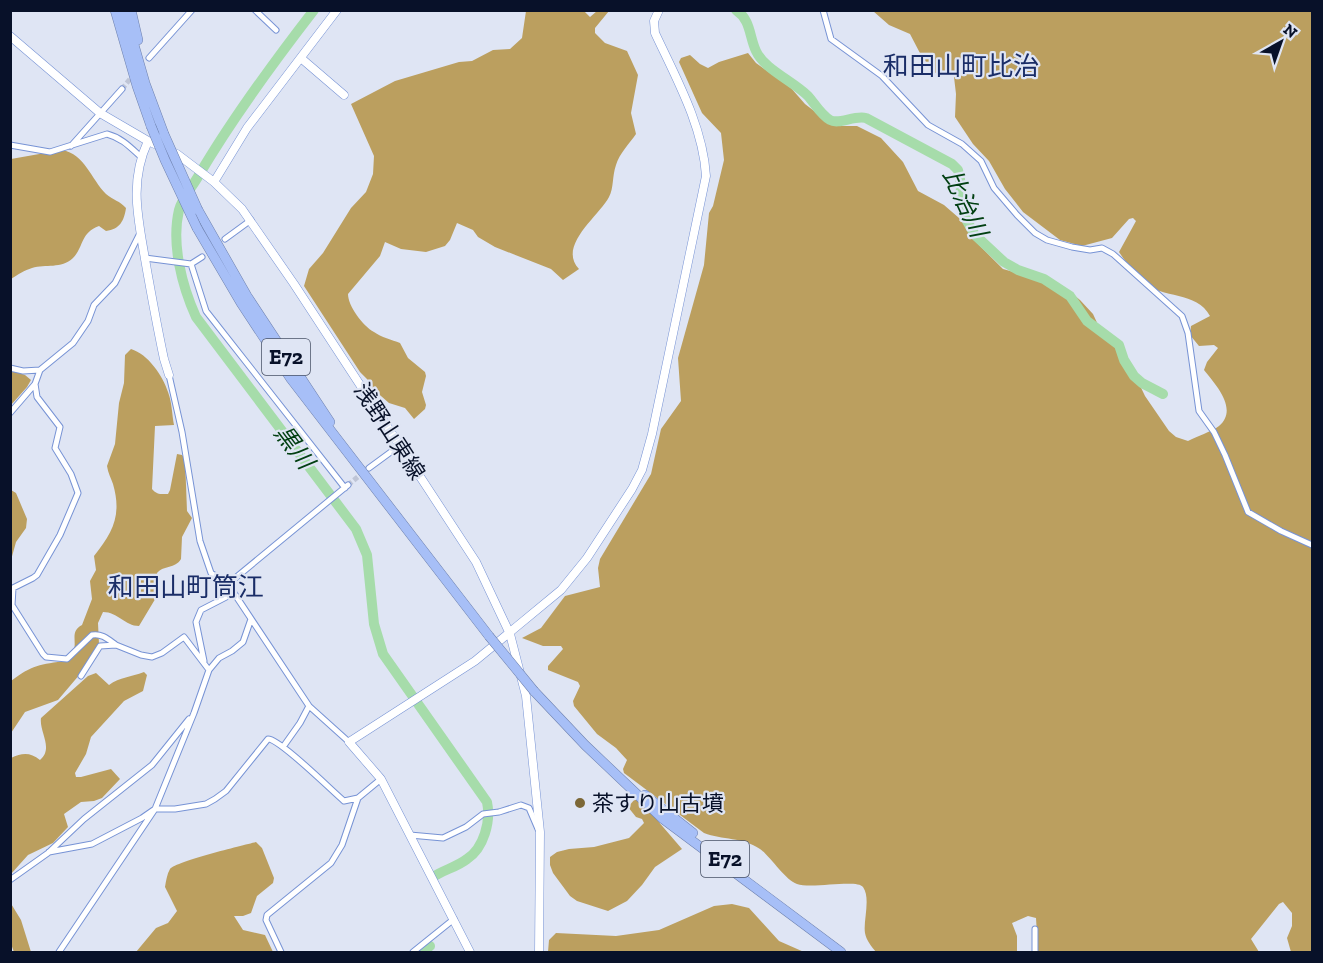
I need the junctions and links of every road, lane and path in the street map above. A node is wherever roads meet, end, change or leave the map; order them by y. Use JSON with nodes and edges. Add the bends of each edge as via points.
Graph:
{"nodes":[{"id":1,"x":113,"y":10,"type":"edge"},
{"id":2,"x":124,"y":10,"type":"edge"},
{"id":3,"x":131,"y":10,"type":"edge"},
{"id":4,"x":192,"y":10,"type":"edge"},
{"id":5,"x":255,"y":10,"type":"edge"},
{"id":6,"x":337,"y":10,"type":"edge"},
{"id":7,"x":658,"y":10,"type":"edge"},
{"id":8,"x":823,"y":10,"type":"edge"},
{"id":9,"x":276,"y":30,"type":"dead end"},
{"id":10,"x":10,"y":36,"type":"edge"},
{"id":11,"x":148,"y":58,"type":"dead end"},
{"id":12,"x":302,"y":59,"type":"junction"},
{"id":13,"x":122,"y":89,"type":"tunnel mouth"},
{"id":14,"x":344,"y":95,"type":"dead end"},
{"id":15,"x":100,"y":113,"type":"junction"},
{"id":16,"x":156,"y":124,"type":"junction"},
{"id":17,"x":148,"y":141,"type":"junction"},
{"id":18,"x":10,"y":145,"type":"edge"},
{"id":19,"x":69,"y":147,"type":"junction"},
{"id":20,"x":141,"y":157,"type":"junction"},
{"id":21,"x":214,"y":182,"type":"junction"},
{"id":22,"x":250,"y":220,"type":"junction"},
{"id":23,"x":139,"y":235,"type":"junction"},
{"id":24,"x":225,"y":239,"type":"dead end"},
{"id":25,"x":202,"y":257,"type":"dead end"},
{"id":26,"x":145,"y":258,"type":"junction"},
{"id":27,"x":191,"y":264,"type":"junction"},
{"id":28,"x":10,"y":368,"type":"edge"},
{"id":29,"x":40,"y":370,"type":"junction"},
{"id":30,"x":169,"y":375,"type":"joint"},
{"id":31,"x":35,"y":384,"type":"junction"},
{"id":32,"x":10,"y":413,"type":"edge"},
{"id":33,"x":399,"y":446,"type":"junction"},
{"id":34,"x":369,"y":468,"type":"tunnel mouth"},
{"id":35,"x":382,"y":498,"type":"junction"},
{"id":36,"x":1312,"y":544,"type":"edge"},
{"id":37,"x":228,"y":584,"type":"junction"},
{"id":38,"x":234,"y":593,"type":"junction"},
{"id":39,"x":251,"y":619,"type":"junction"},
{"id":40,"x":510,"y":634,"type":"junction"},
{"id":41,"x":116,"y":645,"type":"junction"},
{"id":42,"x":204,"y":663,"type":"junction"},
{"id":43,"x":209,"y":670,"type":"junction"},
{"id":44,"x":81,"y":676,"type":"dead end"},
{"id":45,"x":309,"y":706,"type":"junction"},
{"id":46,"x":194,"y":713,"type":"junction"},
{"id":47,"x":350,"y":742,"type":"junction"},
{"id":48,"x":283,"y":747,"type":"junction"},
{"id":49,"x":603,"y":762,"type":"junction"},
{"id":50,"x":381,"y":779,"type":"junction"},
{"id":51,"x":358,"y":798,"type":"junction"},
{"id":52,"x":155,"y":809,"type":"junction"},
{"id":53,"x":540,"y":832,"type":"junction"},
{"id":54,"x":410,"y":835,"type":"junction"},
{"id":55,"x":49,"y":852,"type":"junction"},
{"id":56,"x":10,"y":880,"type":"edge"},
{"id":57,"x":454,"y":919,"type":"junction"},
{"id":58,"x":1035,"y":929,"type":"dead end"},
{"id":59,"x":59,"y":952,"type":"edge"},
{"id":60,"x":281,"y":952,"type":"edge"},
{"id":61,"x":413,"y":952,"type":"edge"},
{"id":62,"x":470,"y":952,"type":"edge"},
{"id":63,"x":539,"y":952,"type":"edge"},
{"id":64,"x":841,"y":952,"type":"edge"},
{"id":65,"x":848,"y":952,"type":"edge"},
{"id":66,"x":1035,"y":952,"type":"edge"}],
"edges":[{"from":1,"to":16,"type":"highway","number":"E72","via":[[137,86]]},
{"from":2,"to":16,"type":"highway","number":"E72"},
{"from":3,"to":16,"type":"highway"},
{"from":4,"to":11,"type":"street"},
{"from":5,"to":9,"type":"street"},
{"from":6,"to":12,"type":"street"},
{"from":7,"to":40,"type":"street","via":[[655,33],[696,125],[706,176],[652,434],[642,470],[587,558],[561,590]]},
{"from":8,"to":36,"type":"street","via":[[831,39],[882,76],[928,125],[962,144],[981,161],[994,188],[1035,232],[1047,240],[1090,250],[1102,248],[1113,254],[1182,316],[1199,411],[1214,432],[1248,512]]},
{"from":10,"to":15,"type":"street","name":"浅野山東線"},
{"from":12,"to":14,"type":"street"},
{"from":12,"to":21,"type":"street","via":[[247,128]]},
{"from":13,"to":15,"type":"street"},
{"from":15,"to":17,"type":"street","name":"浅野山東線"},
{"from":15,"to":19,"type":"street"},
{"from":16,"to":35,"type":"highway","number":"E72","bridge":true,"via":[[228,265]]},
{"from":16,"to":35,"type":"highway","number":"E72","bridge":true,"via":[[165,160],[197,228],[241,303],[291,379]]},
{"from":17,"to":20,"type":"street"},
{"from":17,"to":21,"type":"street","name":"浅野山東線","via":[[177,154]]},
{"from":18,"to":19,"type":"street","via":[[50,152]]},
{"from":19,"to":20,"type":"street","via":[[107,134],[126,142]]},
{"from":20,"to":23,"type":"street","via":[[136,194]]},
{"from":21,"to":22,"type":"street","name":"浅野山東線"},
{"from":22,"to":24,"type":"street"},
{"from":22,"to":33,"type":"street","name":"浅野山東線"},
{"from":23,"to":26,"type":"street"},
{"from":23,"to":29,"type":"street","via":[[115,283],[94,305],[73,343]]},
{"from":25,"to":27,"type":"street"},
{"from":26,"to":27,"type":"street"},
{"from":26,"to":30,"type":"street"},
{"from":27,"to":37,"type":"street","via":[[206,311],[346,486]]},
{"from":28,"to":29,"type":"street"},
{"from":29,"to":31,"type":"street"},
{"from":30,"to":37,"type":"street","via":[[200,541],[211,573]]},
{"from":31,"to":32,"type":"street"},
{"from":31,"to":41,"type":"street","via":[[37,397],[60,427],[55,448],[78,493],[60,535],[36,574],[15,586],[12,605],[46,657],[67,659],[97,634]]},
{"from":33,"to":34,"type":"street"},
{"from":33,"to":40,"type":"street","name":"浅野山東線","via":[[476,562]]},
{"from":35,"to":49,"type":"highway","number":"E72","bridge":true,"via":[[534,691]]},
{"from":37,"to":38,"type":"street"},
{"from":38,"to":39,"type":"street"},
{"from":38,"to":42,"type":"street","via":[[201,610],[196,622]]},
{"from":39,"to":43,"type":"street","via":[[243,642],[219,657]]},
{"from":39,"to":45,"type":"street"},
{"from":40,"to":47,"type":"street"},
{"from":40,"to":53,"type":"street","name":"浅野山東線","via":[[526,696]]},
{"from":41,"to":42,"type":"street","via":[[152,657],[184,638]]},
{"from":41,"to":44,"type":"street","via":[[100,646]]},
{"from":42,"to":43,"type":"street"},
{"from":43,"to":46,"type":"street"},
{"from":45,"to":47,"type":"street"},
{"from":45,"to":48,"type":"street"},
{"from":46,"to":52,"type":"street"},
{"from":46,"to":55,"type":"street","via":[[152,765]]},
{"from":47,"to":50,"type":"street"},
{"from":48,"to":51,"type":"street","via":[[344,801]]},
{"from":48,"to":52,"type":"street","via":[[268,739],[226,792],[206,804]]},
{"from":49,"to":64,"type":"highway","number":"E72","via":[[663,819]]},
{"from":49,"to":65,"type":"highway","number":"E72"},
{"from":50,"to":51,"type":"street"},
{"from":50,"to":54,"type":"street"},
{"from":51,"to":60,"type":"street","via":[[342,846],[331,864],[267,915]]},
{"from":52,"to":55,"type":"street","via":[[92,844]]},
{"from":52,"to":59,"type":"street"},
{"from":53,"to":54,"type":"street","via":[[529,808],[521,805],[499,813],[483,813],[443,838]]},
{"from":53,"to":63,"type":"street","name":"浅野山東線"},
{"from":54,"to":57,"type":"street"},
{"from":55,"to":56,"type":"street"},
{"from":57,"to":61,"type":"street"},
{"from":57,"to":62,"type":"street"},
{"from":58,"to":66,"type":"street"}]}
